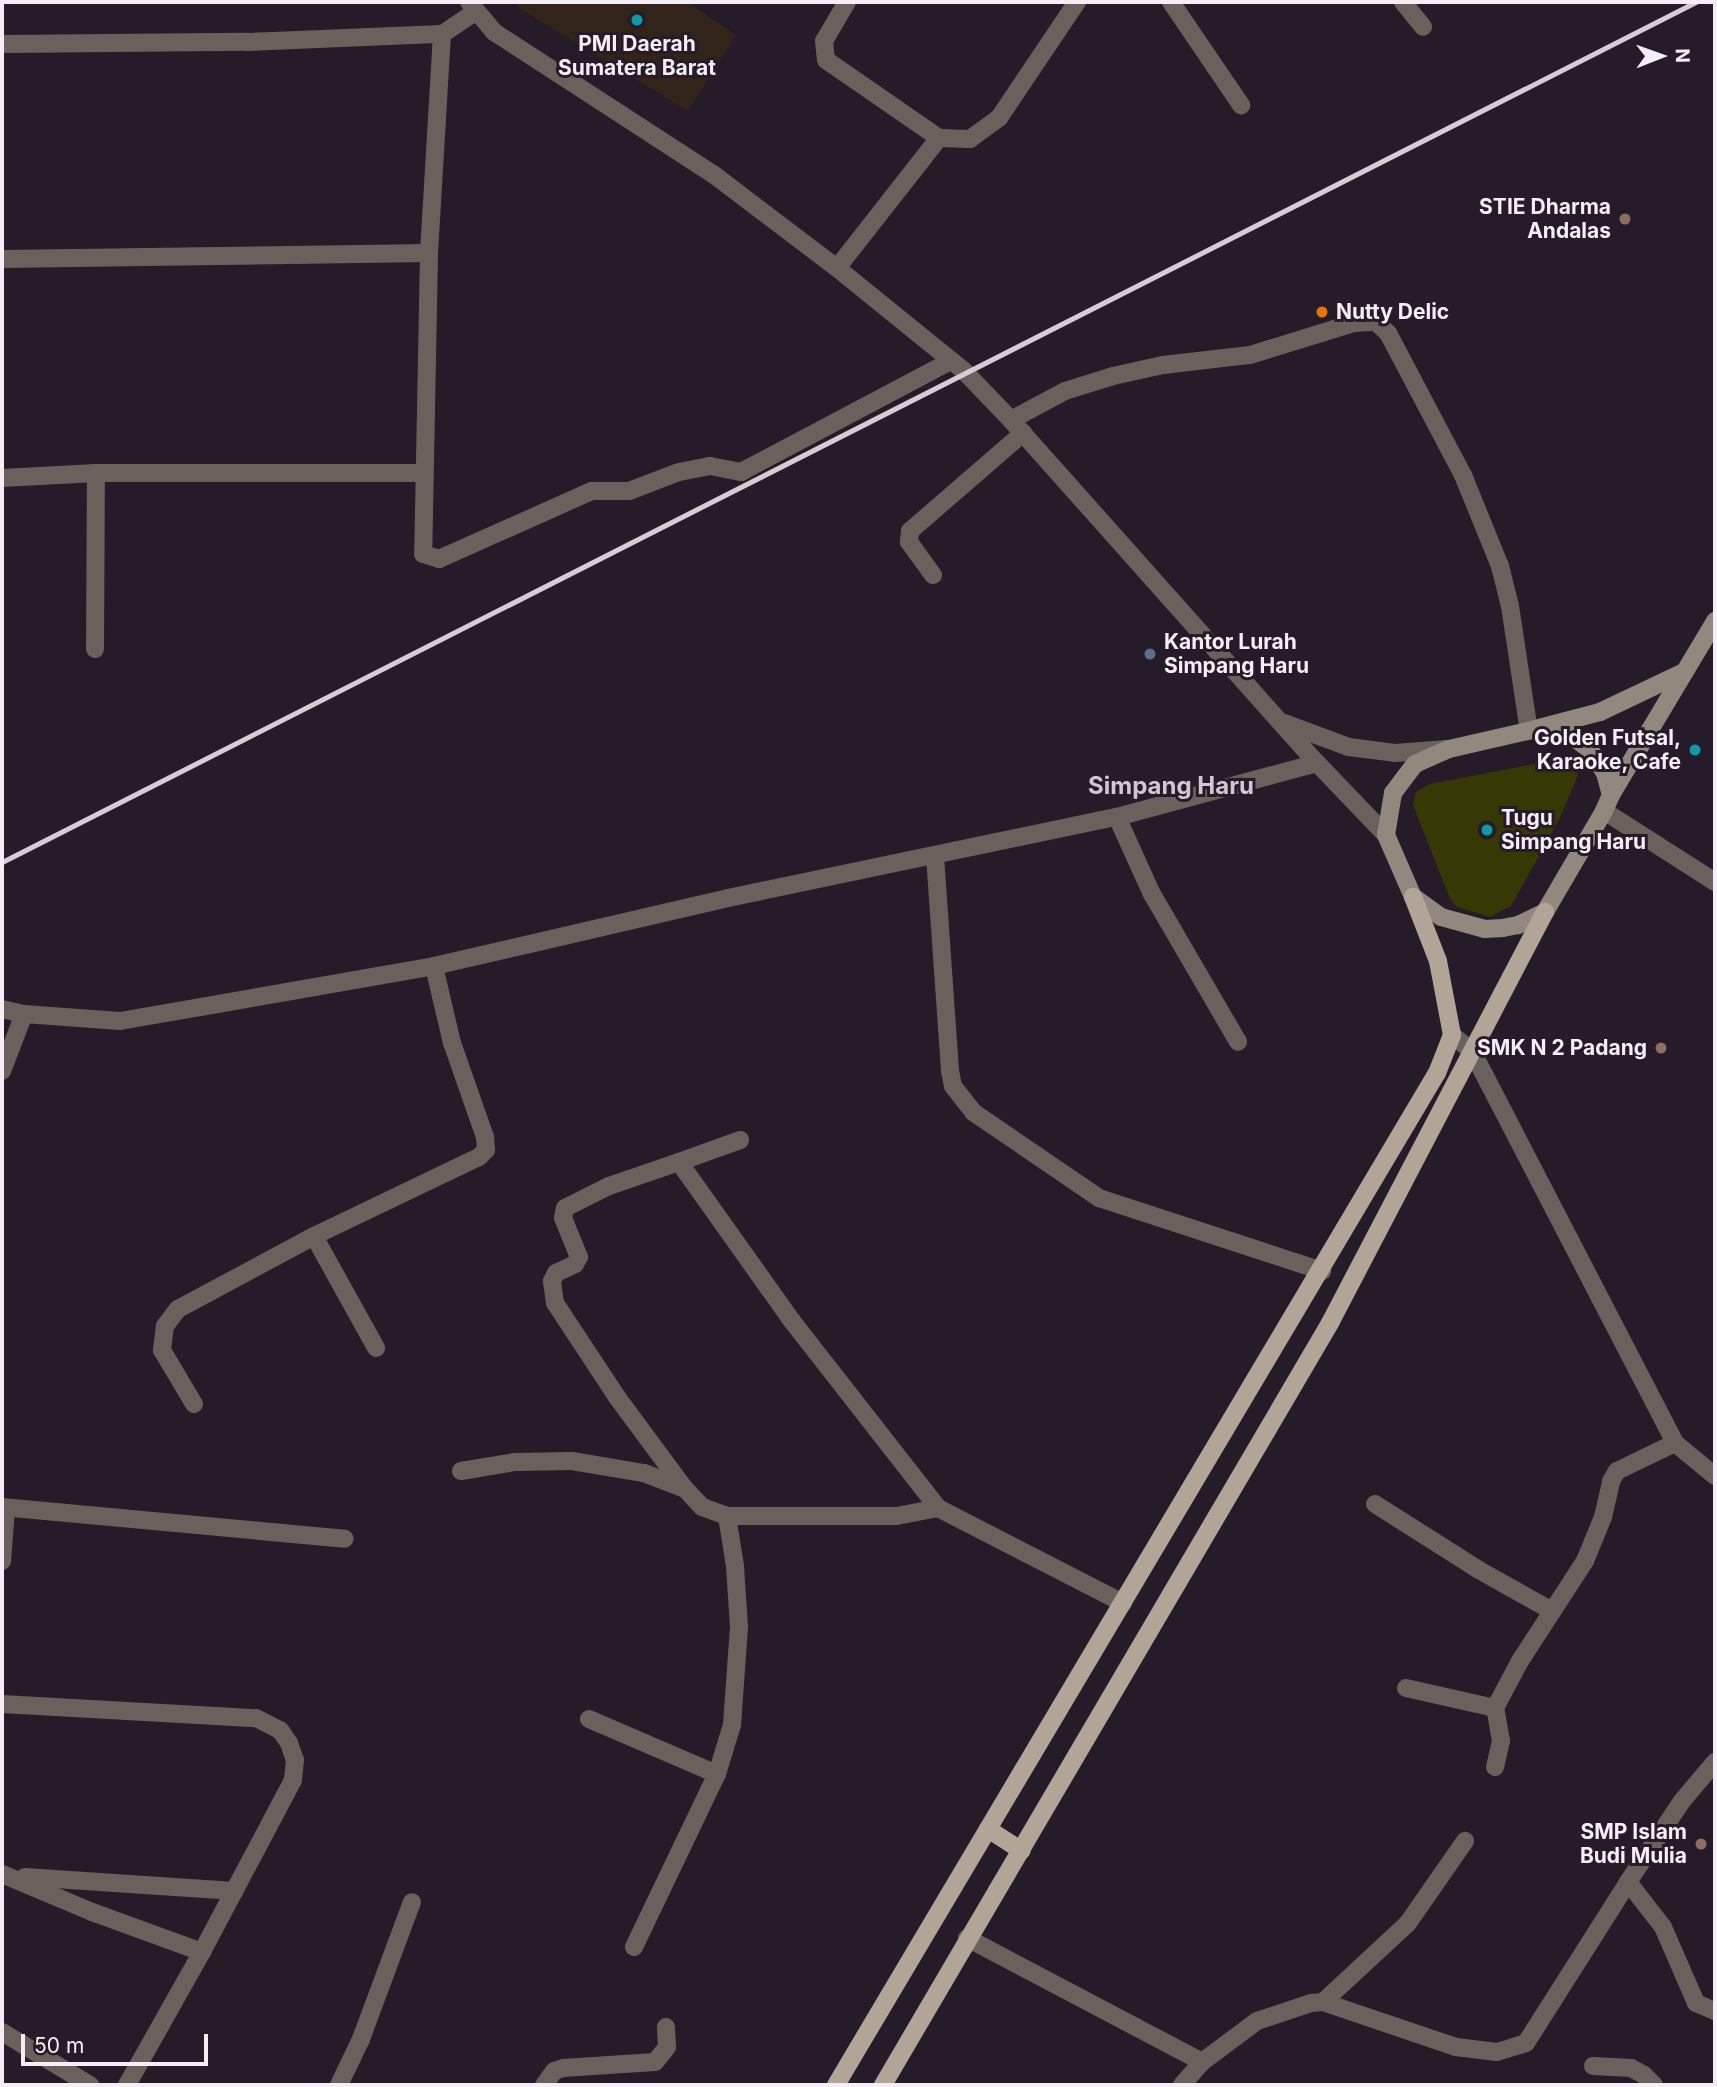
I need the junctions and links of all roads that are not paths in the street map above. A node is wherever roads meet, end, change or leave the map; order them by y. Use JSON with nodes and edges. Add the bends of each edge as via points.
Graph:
{"nodes":[{"id":1,"x":847,"y":2,"type":"edge"},
{"id":2,"x":1077,"y":2,"type":"edge"},
{"id":3,"x":1171,"y":2,"type":"edge"},
{"id":4,"x":1403,"y":2,"type":"edge"},
{"id":5,"x":472,"y":7,"type":"edge"},
{"id":6,"x":1423,"y":27,"type":"dead end"},
{"id":7,"x":442,"y":34,"type":"junction"},
{"id":8,"x":2,"y":44,"type":"edge"},
{"id":9,"x":1241,"y":105,"type":"dead end"},
{"id":10,"x":939,"y":138,"type":"junction"},
{"id":11,"x":429,"y":253,"type":"junction"},
{"id":12,"x":2,"y":259,"type":"edge"},
{"id":13,"x":837,"y":268,"type":"junction"},
{"id":14,"x":951,"y":361,"type":"junction"},
{"id":15,"x":1017,"y":426,"type":"junction"},
{"id":16,"x":96,"y":473,"type":"junction"},
{"id":17,"x":424,"y":473,"type":"junction"},
{"id":18,"x":2,"y":478,"type":"edge"},
{"id":19,"x":933,"y":575,"type":"dead end"},
{"id":20,"x":1715,"y":621,"type":"edge"},
{"id":21,"x":95,"y":649,"type":"dead end"},
{"id":22,"x":1682,"y":673,"type":"junction"},
{"id":23,"x":1284,"y":723,"type":"junction"},
{"id":24,"x":1532,"y":730,"type":"junction"},
{"id":25,"x":1449,"y":749,"type":"junction"},
{"id":26,"x":1317,"y":763,"type":"junction"},
{"id":27,"x":1608,"y":803,"type":"junction"},
{"id":28,"x":1117,"y":817,"type":"junction"},
{"id":29,"x":1386,"y":835,"type":"junction"},
{"id":30,"x":935,"y":856,"type":"junction"},
{"id":31,"x":1715,"y":882,"type":"edge"},
{"id":32,"x":1413,"y":897,"type":"junction"},
{"id":33,"x":1545,"y":912,"type":"junction"},
{"id":34,"x":434,"y":966,"type":"junction"},
{"id":35,"x":2,"y":1009,"type":"edge"},
{"id":36,"x":24,"y":1014,"type":"junction"},
{"id":37,"x":1452,"y":1035,"type":"junction"},
{"id":38,"x":1238,"y":1042,"type":"dead end"},
{"id":39,"x":1472,"y":1051,"type":"junction"},
{"id":40,"x":2,"y":1071,"type":"edge"},
{"id":41,"x":740,"y":1140,"type":"dead end"},
{"id":42,"x":679,"y":1162,"type":"junction"},
{"id":43,"x":314,"y":1236,"type":"junction"},
{"id":44,"x":1322,"y":1271,"type":"junction"},
{"id":45,"x":376,"y":1348,"type":"dead end"},
{"id":46,"x":194,"y":1404,"type":"dead end"},
{"id":47,"x":1675,"y":1443,"type":"junction"},
{"id":48,"x":461,"y":1471,"type":"dead end"},
{"id":49,"x":1715,"y":1476,"type":"edge"},
{"id":50,"x":685,"y":1489,"type":"junction"},
{"id":51,"x":1375,"y":1504,"type":"dead end"},
{"id":52,"x":4,"y":1508,"type":"edge"},
{"id":53,"x":938,"y":1508,"type":"junction"},
{"id":54,"x":727,"y":1516,"type":"junction"},
{"id":55,"x":345,"y":1538,"type":"dead end"},
{"id":56,"x":2,"y":1561,"type":"edge"},
{"id":57,"x":1122,"y":1603,"type":"junction"},
{"id":58,"x":1552,"y":1612,"type":"junction"},
{"id":59,"x":1406,"y":1688,"type":"dead end"},
{"id":60,"x":2,"y":1704,"type":"edge"},
{"id":61,"x":1495,"y":1708,"type":"junction"},
{"id":62,"x":589,"y":1719,"type":"dead end"},
{"id":63,"x":1715,"y":1762,"type":"edge"},
{"id":64,"x":1495,"y":1767,"type":"dead end"},
{"id":65,"x":718,"y":1774,"type":"junction"},
{"id":66,"x":988,"y":1829,"type":"junction"},
{"id":67,"x":1465,"y":1841,"type":"dead end"},
{"id":68,"x":1022,"y":1851,"type":"junction"},
{"id":69,"x":7,"y":1875,"type":"edge"},
{"id":70,"x":1628,"y":1882,"type":"junction"},
{"id":71,"x":235,"y":1891,"type":"junction"},
{"id":72,"x":412,"y":1902,"type":"dead end"},
{"id":73,"x":967,"y":1938,"type":"junction"},
{"id":74,"x":634,"y":1947,"type":"dead end"},
{"id":75,"x":202,"y":1952,"type":"junction"},
{"id":76,"x":1323,"y":2003,"type":"junction"},
{"id":77,"x":1715,"y":2011,"type":"edge"},
{"id":78,"x":667,"y":2027,"type":"dead end"},
{"id":79,"x":2,"y":2032,"type":"edge"},
{"id":80,"x":1202,"y":2062,"type":"junction"},
{"id":81,"x":1593,"y":2066,"type":"dead end"},
{"id":82,"x":90,"y":2085,"type":"edge"},
{"id":83,"x":127,"y":2085,"type":"edge"},
{"id":84,"x":339,"y":2085,"type":"edge"},
{"id":85,"x":544,"y":2085,"type":"edge"},
{"id":86,"x":836,"y":2085,"type":"edge"},
{"id":87,"x":884,"y":2085,"type":"edge"},
{"id":88,"x":1182,"y":2085,"type":"edge"},
{"id":89,"x":1654,"y":2085,"type":"edge"}],
"edges":[{"from":1,"to":10,"type":"street","via":[[824,41],[827,60]]},
{"from":2,"to":10,"type":"street","via":[[999,118],[970,139]]},
{"from":3,"to":9,"type":"street"},
{"from":4,"to":6,"type":"street"},
{"from":5,"to":7,"type":"street"},
{"from":5,"to":13,"type":"street","via":[[518,49],[713,174]]},
{"from":7,"to":8,"type":"street","via":[[248,42]]},
{"from":7,"to":11,"type":"street"},
{"from":10,"to":13,"type":"street"},
{"from":11,"to":12,"type":"street"},
{"from":11,"to":17,"type":"street"},
{"from":13,"to":14,"type":"street"},
{"from":14,"to":15,"type":"street"},
{"from":14,"to":17,"type":"street","via":[[741,472],[709,466],[629,491],[581,494],[439,559],[423,554]]},
{"from":15,"to":19,"type":"street","via":[[910,531],[909,542]]},
{"from":15,"to":23,"type":"street"},
{"from":15,"to":24,"type":"street","via":[[1065,391],[1113,376],[1250,355],[1354,323],[1376,322],[1388,334],[1463,474],[1500,566]]},
{"from":16,"to":17,"type":"street"},
{"from":16,"to":18,"type":"street"},
{"from":16,"to":21,"type":"street"},
{"from":20,"to":22,"type":"main road"},
{"from":22,"to":24,"type":"main road","via":[[1600,712]]},
{"from":22,"to":27,"type":"main road"},
{"from":23,"to":25,"type":"street","via":[[1349,747],[1395,753]]},
{"from":23,"to":26,"type":"street"},
{"from":24,"to":25,"type":"main road"},
{"from":24,"to":27,"type":"main road","via":[[1573,737],[1590,750],[1605,773]]},
{"from":25,"to":29,"type":"main road","via":[[1415,764],[1393,793]]},
{"from":26,"to":28,"type":"street"},
{"from":26,"to":29,"type":"street"},
{"from":27,"to":31,"type":"street"},
{"from":27,"to":33,"type":"main road"},
{"from":28,"to":30,"type":"street"},
{"from":28,"to":38,"type":"street","via":[[1152,894]]},
{"from":29,"to":32,"type":"main road"},
{"from":30,"to":34,"type":"street"},
{"from":30,"to":44,"type":"street","via":[[950,1072],[961,1099],[973,1112],[1099,1198]]},
{"from":32,"to":33,"type":"main road","via":[[1441,917],[1485,929],[1518,925]]},
{"from":32,"to":37,"type":"main road","via":[[1438,961]]},
{"from":33,"to":39,"type":"main road"},
{"from":34,"to":36,"type":"street","via":[[120,1021]]},
{"from":34,"to":43,"type":"street","via":[[452,1043],[486,1150]]},
{"from":35,"to":36,"type":"street"},
{"from":36,"to":40,"type":"street"},
{"from":37,"to":39,"type":"street"},
{"from":37,"to":44,"type":"main road","via":[[1437,1073]]},
{"from":39,"to":47,"type":"street"},
{"from":39,"to":68,"type":"main road","via":[[1330,1323]]},
{"from":41,"to":42,"type":"street"},
{"from":42,"to":50,"type":"street","via":[[609,1186],[565,1208],[564,1218],[579,1257],[552,1281],[555,1303]]},
{"from":42,"to":53,"type":"street","via":[[792,1321]]},
{"from":43,"to":45,"type":"street"},
{"from":43,"to":46,"type":"street","via":[[170,1316],[162,1350]]},
{"from":44,"to":57,"type":"main road"},
{"from":47,"to":49,"type":"street"},
{"from":47,"to":58,"type":"street","via":[[1617,1471],[1585,1561]]},
{"from":48,"to":50,"type":"street","via":[[515,1462],[572,1461],[644,1472]]},
{"from":50,"to":54,"type":"street","via":[[702,1507]]},
{"from":51,"to":58,"type":"street"},
{"from":52,"to":55,"type":"street"},
{"from":52,"to":56,"type":"street"},
{"from":53,"to":54,"type":"street","via":[[897,1516]]},
{"from":53,"to":57,"type":"street"},
{"from":54,"to":65,"type":"street","via":[[735,1566],[738,1653],[732,1725]]},
{"from":57,"to":66,"type":"main road"},
{"from":58,"to":61,"type":"street"},
{"from":59,"to":61,"type":"street"},
{"from":60,"to":71,"type":"street","via":[[256,1718],[280,1730],[295,1759],[293,1780]]},
{"from":61,"to":64,"type":"street","via":[[1501,1741]]},
{"from":62,"to":65,"type":"street"},
{"from":63,"to":70,"type":"street","via":[[1682,1801]]},
{"from":65,"to":74,"type":"street"},
{"from":66,"to":68,"type":"main road"},
{"from":66,"to":86,"type":"main road"},
{"from":67,"to":76,"type":"street","via":[[1408,1923]]},
{"from":68,"to":73,"type":"main road"},
{"from":69,"to":71,"type":"street"},
{"from":69,"to":75,"type":"street"},
{"from":70,"to":76,"type":"street","via":[[1526,2043],[1511,2050],[1456,2047]]},
{"from":70,"to":77,"type":"street","via":[[1663,1927],[1696,2003]]},
{"from":71,"to":75,"type":"street"},
{"from":72,"to":84,"type":"street"},
{"from":73,"to":80,"type":"street"},
{"from":73,"to":87,"type":"main road"},
{"from":75,"to":83,"type":"street"},
{"from":76,"to":80,"type":"street","via":[[1297,2006],[1257,2021]]},
{"from":78,"to":85,"type":"street","via":[[667,2047],[655,2062],[563,2068],[554,2071]]},
{"from":79,"to":82,"type":"street"},
{"from":80,"to":88,"type":"street"},
{"from":81,"to":89,"type":"street","via":[[1631,2068]]}]}
